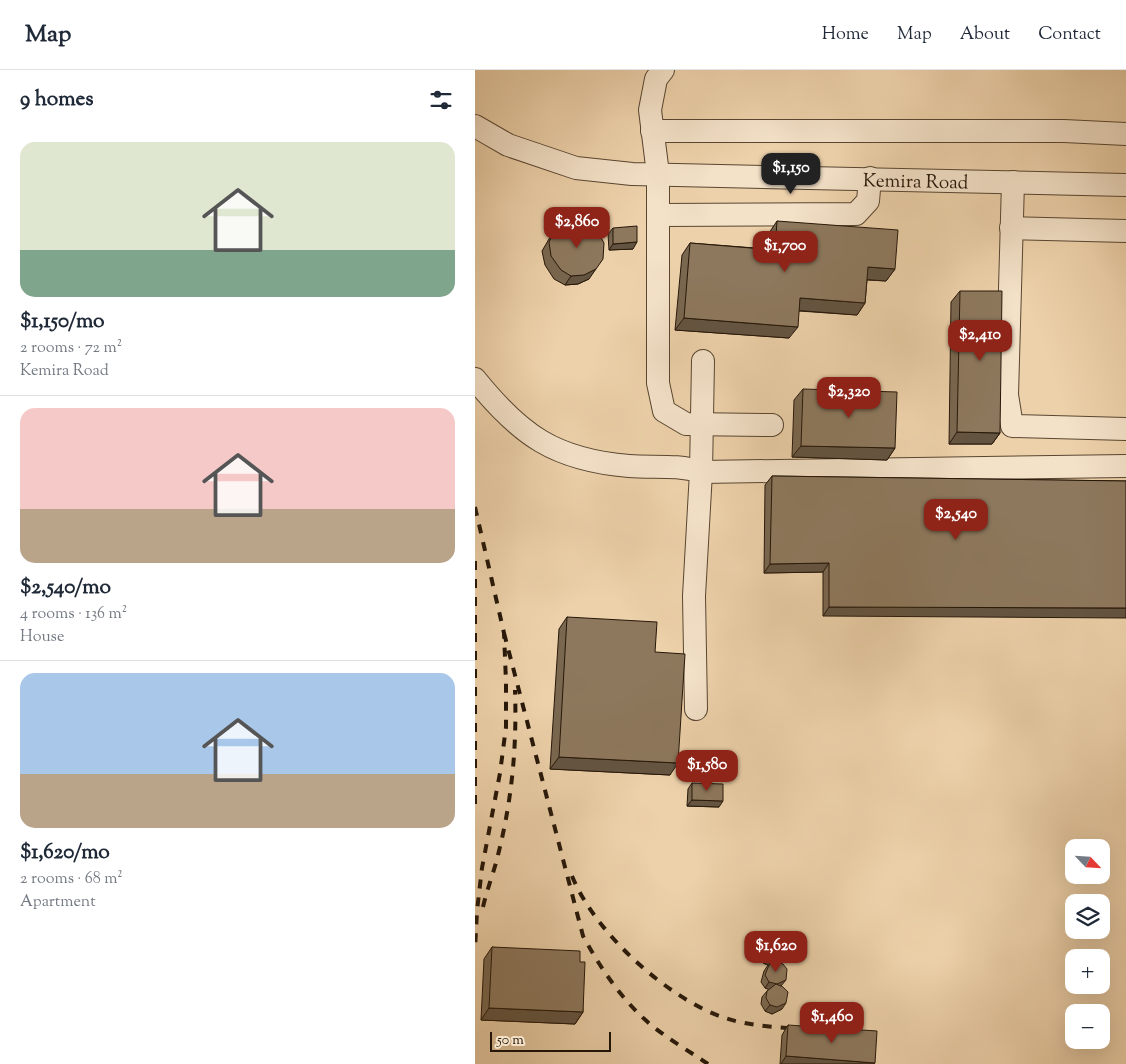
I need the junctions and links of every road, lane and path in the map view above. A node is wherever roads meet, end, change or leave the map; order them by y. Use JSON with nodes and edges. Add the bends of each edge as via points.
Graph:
{"nodes":[{"id":1,"x":663,"y":70,"type":"edge"},
{"id":2,"x":475,"y":126,"type":"edge"},
{"id":3,"x":653,"y":131,"type":"junction"},
{"id":4,"x":1126,"y":134,"type":"edge"},
{"id":5,"x":658,"y":174,"type":"junction"},
{"id":6,"x":870,"y":178,"type":"junction"},
{"id":7,"x":1013,"y":182,"type":"junction"},
{"id":8,"x":1126,"y":185,"type":"edge"},
{"id":9,"x":658,"y":215,"type":"junction"},
{"id":10,"x":1011,"y":228,"type":"junction"},
{"id":11,"x":1126,"y":231,"type":"edge"},
{"id":12,"x":703,"y":360,"type":"dead end"},
{"id":13,"x":475,"y":379,"type":"edge"},
{"id":14,"x":703,"y":424,"type":"junction"},
{"id":15,"x":772,"y":425,"type":"dead end"},
{"id":16,"x":1126,"y":429,"type":"edge"},
{"id":17,"x":1126,"y":466,"type":"edge"},
{"id":18,"x":701,"y":472,"type":"junction"},
{"id":19,"x":696,"y":709,"type":"dead end"}],
"edges":[{"from":1,"to":3,"type":"street","via":[[656,79],[650,110]]},
{"from":2,"to":5,"type":"street","name":"Kemira Road","via":[[508,145],[576,168]]},
{"from":3,"to":4,"type":"street","via":[[1064,131]]},
{"from":3,"to":5,"type":"street"},
{"from":5,"to":6,"type":"street","name":"Kemira Road"},
{"from":5,"to":9,"type":"street"},
{"from":6,"to":7,"type":"street","name":"Kemira Road"},
{"from":6,"to":9,"type":"street","via":[[868,201],[856,214]]},
{"from":7,"to":8,"type":"street","name":"Kemira Road"},
{"from":7,"to":10,"type":"street"},
{"from":9,"to":14,"type":"street","via":[[658,383],[664,411],[685,424]]},
{"from":10,"to":11,"type":"street"},
{"from":10,"to":16,"type":"street","via":[[1007,395],[1012,426]]},
{"from":12,"to":14,"type":"street"},
{"from":13,"to":18,"type":"street","via":[[498,408],[552,449],[628,466],[686,467]]},
{"from":14,"to":15,"type":"street"},
{"from":14,"to":18,"type":"street"},
{"from":17,"to":18,"type":"street"},
{"from":18,"to":19,"type":"street","via":[[694,596]]}]}
